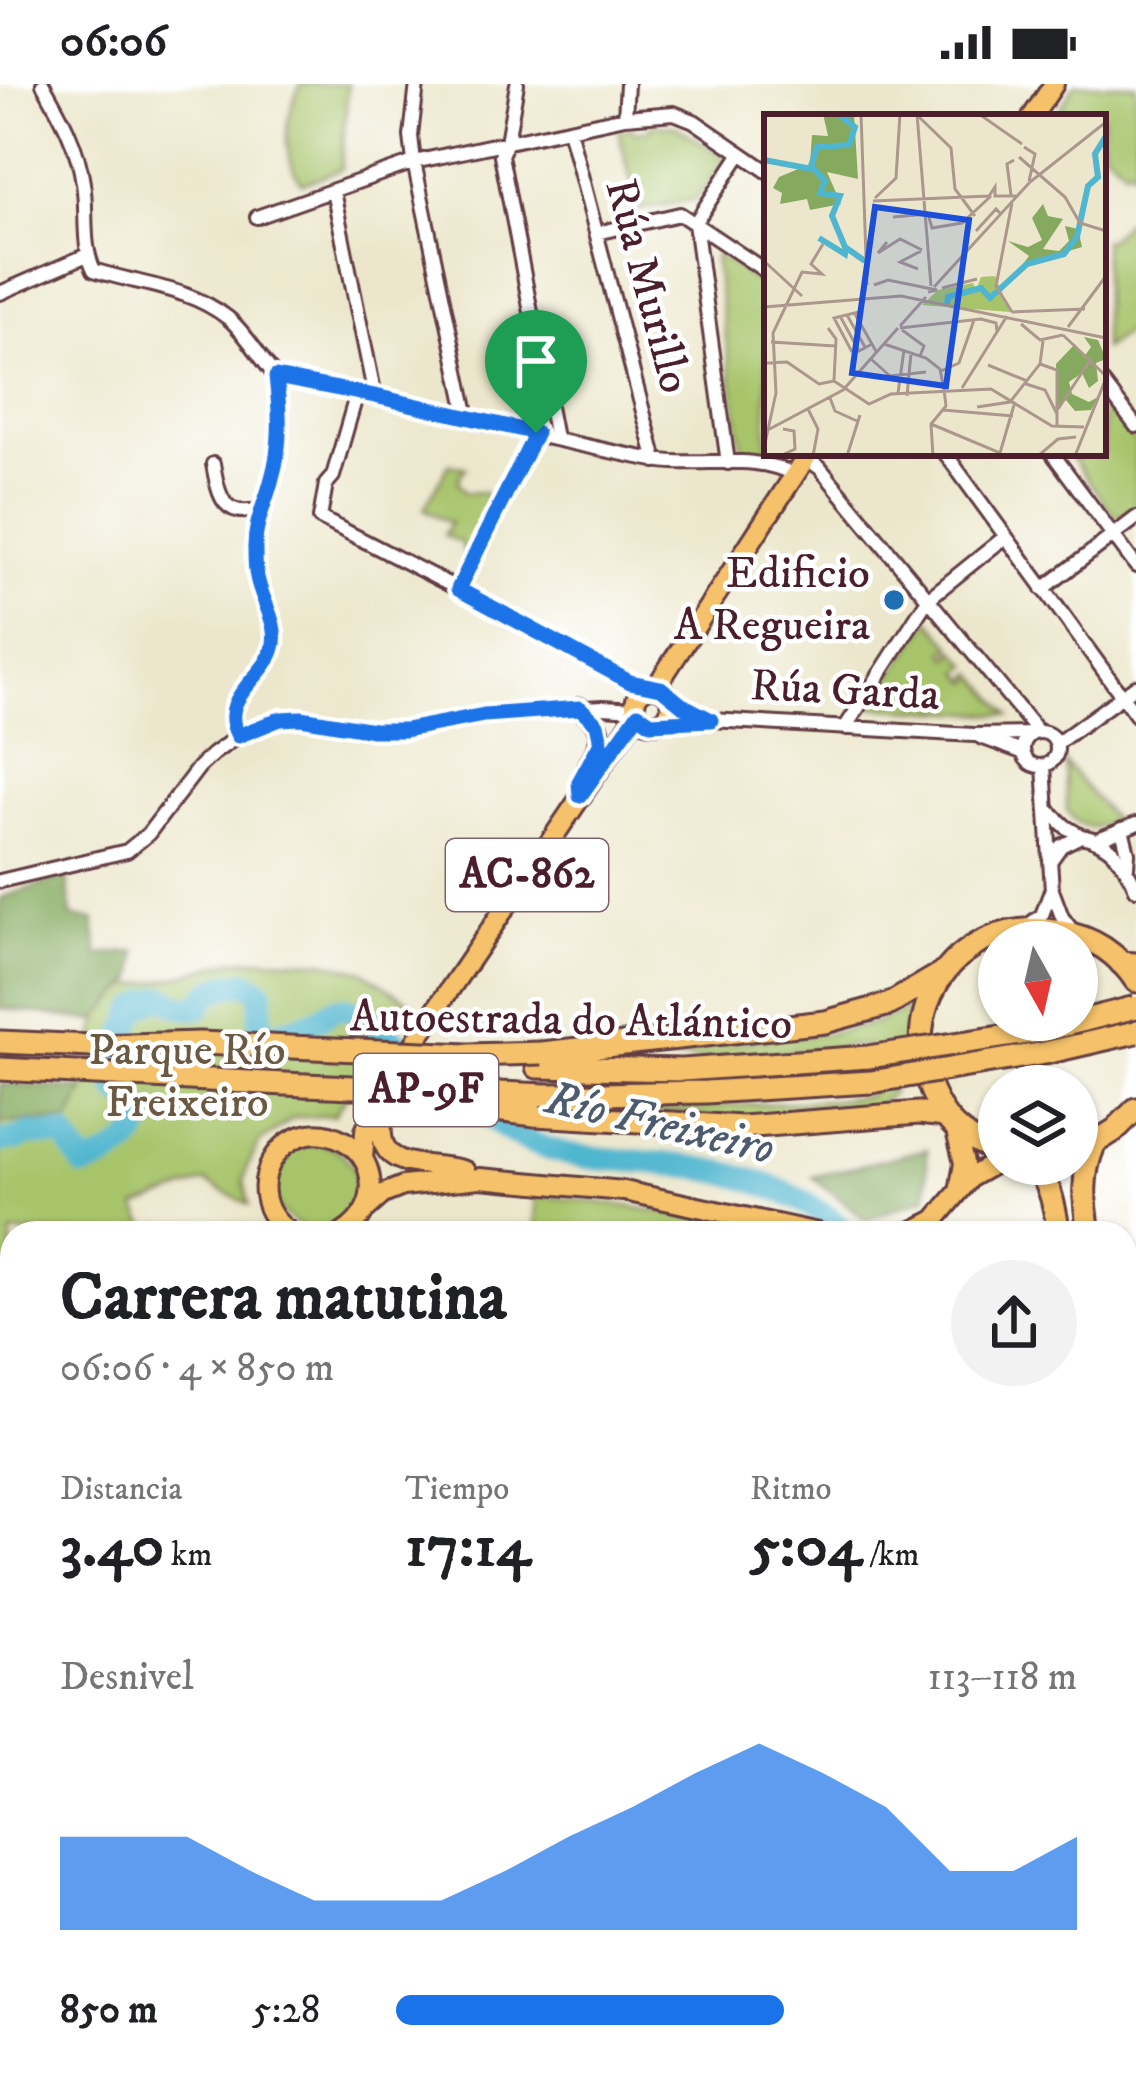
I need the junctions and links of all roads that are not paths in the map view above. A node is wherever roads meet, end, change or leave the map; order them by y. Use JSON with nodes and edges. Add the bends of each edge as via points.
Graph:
{"nodes":[{"id":1,"x":43,"y":84,"type":"edge"},
{"id":2,"x":417,"y":84,"type":"edge"},
{"id":3,"x":517,"y":84,"type":"edge"},
{"id":4,"x":627,"y":84,"type":"edge"},
{"id":5,"x":1054,"y":84,"type":"edge"},
{"id":6,"x":1034,"y":114,"type":"edge"},
{"id":7,"x":626,"y":117,"type":"junction"},
{"id":8,"x":569,"y":129,"type":"junction"},
{"id":9,"x":507,"y":142,"type":"junction"},
{"id":10,"x":741,"y":153,"type":"junction"},
{"id":11,"x":414,"y":162,"type":"junction"},
{"id":12,"x":764,"y":169,"type":"edge"},
{"id":13,"x":333,"y":191,"type":"junction"},
{"id":14,"x":257,"y":217,"type":"dead end"},
{"id":15,"x":695,"y":223,"type":"junction"},
{"id":16,"x":597,"y":233,"type":"junction"},
{"id":17,"x":87,"y":255,"type":"junction"},
{"id":18,"x":764,"y":270,"type":"edge"},
{"id":19,"x":0,"y":293,"type":"edge"},
{"id":20,"x":276,"y":377,"type":"junction"},
{"id":21,"x":1106,"y":387,"type":"edge"},
{"id":22,"x":357,"y":393,"type":"junction"},
{"id":23,"x":375,"y":396,"type":"junction"},
{"id":24,"x":468,"y":418,"type":"junction"},
{"id":25,"x":1136,"y":426,"type":"edge"},
{"id":26,"x":536,"y":433,"type":"junction"},
{"id":27,"x":555,"y":437,"type":"junction"},
{"id":28,"x":807,"y":456,"type":"edge"},
{"id":29,"x":809,"y":456,"type":"edge"},
{"id":30,"x":948,"y":456,"type":"edge"},
{"id":31,"x":1054,"y":456,"type":"edge"},
{"id":32,"x":656,"y":461,"type":"junction"},
{"id":33,"x":728,"y":463,"type":"junction"},
{"id":34,"x":213,"y":464,"type":"dead end"},
{"id":35,"x":795,"y":475,"type":"junction"},
{"id":36,"x":262,"y":509,"type":"junction"},
{"id":37,"x":1136,"y":518,"type":"edge"},
{"id":38,"x":1113,"y":536,"type":"junction"},
{"id":39,"x":1005,"y":537,"type":"junction"},
{"id":40,"x":1136,"y":566,"type":"edge"},
{"id":41,"x":458,"y":589,"type":"junction"},
{"id":42,"x":1043,"y":589,"type":"junction"},
{"id":43,"x":928,"y":598,"type":"junction"},
{"id":44,"x":1136,"y":686,"type":"edge"},
{"id":45,"x":1122,"y":696,"type":"junction"},
{"id":46,"x":647,"y":698,"type":"junction"},
{"id":47,"x":580,"y":708,"type":"junction"},
{"id":48,"x":1136,"y":716,"type":"edge"},
{"id":49,"x":711,"y":720,"type":"junction"},
{"id":50,"x":657,"y":723,"type":"junction"},
{"id":51,"x":845,"y":728,"type":"junction"},
{"id":52,"x":1035,"y":733,"type":"junction"},
{"id":53,"x":974,"y":735,"type":"junction"},
{"id":54,"x":238,"y":736,"type":"junction"},
{"id":55,"x":1056,"y":744,"type":"junction"},
{"id":56,"x":1022,"y":752,"type":"junction"},
{"id":57,"x":1044,"y":766,"type":"junction"},
{"id":58,"x":580,"y":796,"type":"junction"},
{"id":59,"x":1047,"y":809,"type":"junction"},
{"id":60,"x":1136,"y":824,"type":"edge"},
{"id":61,"x":1121,"y":830,"type":"junction"},
{"id":62,"x":1081,"y":836,"type":"junction"},
{"id":63,"x":1099,"y":839,"type":"junction"},
{"id":64,"x":1061,"y":846,"type":"junction"},
{"id":65,"x":1050,"y":860,"type":"junction"},
{"id":66,"x":1126,"y":866,"type":"junction"},
{"id":67,"x":0,"y":881,"type":"edge"},
{"id":68,"x":1136,"y":889,"type":"edge"},
{"id":69,"x":1052,"y":890,"type":"junction"},
{"id":70,"x":1035,"y":921,"type":"edge"},
{"id":71,"x":1065,"y":921,"type":"edge"},
{"id":72,"x":978,"y":941,"type":"edge"},
{"id":73,"x":1098,"y":943,"type":"edge"},
{"id":74,"x":1129,"y":963,"type":"edge"},
{"id":75,"x":944,"y":972,"type":"junction"},
{"id":76,"x":1136,"y":981,"type":"edge"},
{"id":77,"x":1136,"y":1007,"type":"edge"},
{"id":78,"x":1136,"y":1032,"type":"edge"},
{"id":79,"x":0,"y":1042,"type":"edge"},
{"id":80,"x":540,"y":1060,"type":"junction"},
{"id":81,"x":0,"y":1069,"type":"edge"},
{"id":82,"x":386,"y":1090,"type":"junction"},
{"id":83,"x":541,"y":1105,"type":"junction"},
{"id":84,"x":1136,"y":1109,"type":"edge"},
{"id":85,"x":950,"y":1121,"type":"junction"},
{"id":86,"x":327,"y":1134,"type":"junction"},
{"id":87,"x":1098,"y":1141,"type":"edge"},
{"id":88,"x":978,"y":1144,"type":"edge"},
{"id":89,"x":365,"y":1162,"type":"junction"},
{"id":90,"x":978,"y":1172,"type":"edge"},
{"id":91,"x":481,"y":1178,"type":"junction"},
{"id":92,"x":442,"y":1180,"type":"junction"},
{"id":93,"x":1048,"y":1185,"type":"edge"},
{"id":94,"x":1083,"y":1185,"type":"edge"},
{"id":95,"x":960,"y":1188,"type":"junction"},
{"id":96,"x":268,"y":1208,"type":"junction"},
{"id":97,"x":366,"y":1209,"type":"junction"},
{"id":98,"x":267,"y":1221,"type":"edge"},
{"id":99,"x":276,"y":1221,"type":"edge"},
{"id":100,"x":358,"y":1221,"type":"edge"},
{"id":101,"x":763,"y":1221,"type":"edge"},
{"id":102,"x":933,"y":1221,"type":"edge"},
{"id":103,"x":1057,"y":1221,"type":"edge"},
{"id":104,"x":1087,"y":1221,"type":"edge"}],
"edges":[{"from":1,"to":17,"type":"street","via":[[78,154]]},
{"from":2,"to":11,"type":"street"},
{"from":3,"to":9,"type":"street"},
{"from":4,"to":7,"type":"street"},
{"from":5,"to":6,"type":"main road"},
{"from":7,"to":8,"type":"street"},
{"from":7,"to":10,"type":"street","via":[[683,116]]},
{"from":8,"to":9,"type":"street"},
{"from":8,"to":16,"type":"street","name":"Rúa Murillo"},
{"from":9,"to":11,"type":"street"},
{"from":9,"to":27,"type":"street","via":[[501,155]]},
{"from":10,"to":12,"type":"street"},
{"from":10,"to":15,"type":"street"},
{"from":11,"to":13,"type":"street"},
{"from":11,"to":24,"type":"street"},
{"from":13,"to":14,"type":"street"},
{"from":13,"to":23,"type":"street"},
{"from":15,"to":16,"type":"street","via":[[680,214]]},
{"from":15,"to":18,"type":"street"},
{"from":15,"to":33,"type":"street"},
{"from":16,"to":32,"type":"street","name":"Rúa Murillo"},
{"from":17,"to":19,"type":"street"},
{"from":17,"to":20,"type":"street","via":[[94,270],[184,292],[229,319]]},
{"from":20,"to":22,"type":"street"},
{"from":20,"to":36,"type":"street","via":[[281,425]]},
{"from":21,"to":25,"type":"street"},
{"from":22,"to":23,"type":"street"},
{"from":22,"to":41,"type":"street","name":"Rúa Garda","via":[[320,518]]},
{"from":23,"to":24,"type":"street"},
{"from":24,"to":26,"type":"street"},
{"from":26,"to":27,"type":"street"},
{"from":26,"to":41,"type":"street"},
{"from":27,"to":32,"type":"street"},
{"from":28,"to":35,"type":"main road","number":"AC-862"},
{"from":29,"to":43,"type":"street"},
{"from":30,"to":39,"type":"street"},
{"from":31,"to":38,"type":"street"},
{"from":32,"to":33,"type":"street"},
{"from":33,"to":35,"type":"street","via":[[775,464]]},
{"from":34,"to":36,"type":"street","via":[[219,496],[231,509]]},
{"from":35,"to":46,"type":"main road","number":"AC-862"},
{"from":36,"to":54,"type":"street","via":[[256,576],[275,645],[233,711]]},
{"from":37,"to":38,"type":"street"},
{"from":38,"to":40,"type":"street"},
{"from":38,"to":42,"type":"street"},
{"from":39,"to":42,"type":"street"},
{"from":39,"to":43,"type":"street"},
{"from":41,"to":46,"type":"street","name":"Rúa Garda"},
{"from":42,"to":45,"type":"street"},
{"from":43,"to":51,"type":"street"},
{"from":43,"to":52,"type":"street"},
{"from":44,"to":45,"type":"street"},
{"from":45,"to":48,"type":"street"},
{"from":45,"to":55,"type":"street"},
{"from":46,"to":47,"type":"street"},
{"from":46,"to":49,"type":"street","name":"Rúa Garda"},
{"from":46,"to":50,"type":"main road","via":[[646,722]]},
{"from":46,"to":50,"type":"main road","via":[[670,712]]},
{"from":46,"to":58,"type":"main road","number":"AC-862"},
{"from":47,"to":54,"type":"street","via":[[405,730],[280,719]]},
{"from":47,"to":58,"type":"main road","via":[[601,736]]},
{"from":49,"to":50,"type":"street","name":"Rúa Garda"},
{"from":49,"to":51,"type":"street","name":"Rúa Garda"},
{"from":51,"to":53,"type":"street","name":"Rúa Garda"},
{"from":52,"to":53,"type":"street","name":"Rúa Garda"},
{"from":52,"to":55,"type":"street"},
{"from":52,"to":56,"type":"street"},
{"from":53,"to":56,"type":"street","name":"Rúa Garda"},
{"from":54,"to":67,"type":"street","via":[[199,767],[136,846]]},
{"from":55,"to":57,"type":"street"},
{"from":56,"to":57,"type":"street"},
{"from":57,"to":59,"type":"street"},
{"from":58,"to":82,"type":"main road","number":"AC-862","bridge":true},
{"from":59,"to":62,"type":"street"},
{"from":59,"to":64,"type":"street"},
{"from":59,"to":65,"type":"street"},
{"from":60,"to":61,"type":"street"},
{"from":61,"to":63,"type":"street"},
{"from":61,"to":66,"type":"street"},
{"from":62,"to":63,"type":"street"},
{"from":62,"to":64,"type":"street"},
{"from":63,"to":66,"type":"street"},
{"from":64,"to":65,"type":"street"},
{"from":65,"to":69,"type":"street"},
{"from":66,"to":68,"type":"street"},
{"from":69,"to":70,"type":"street"},
{"from":69,"to":71,"type":"street"},
{"from":72,"to":75,"type":"highway"},
{"from":73,"to":74,"type":"highway"},
{"from":74,"to":76,"type":"highway"},
{"from":75,"to":80,"type":"highway","via":[[890,1004],[825,1022]]},
{"from":75,"to":85,"type":"highway","via":[[922,1036],[932,1090]]},
{"from":77,"to":80,"type":"highway","name":"Autoestrada do Atlántico","number":"AP-9F","bridge":true,"via":[[868,1057],[682,1070]]},
{"from":78,"to":83,"type":"highway","name":"Autoestrada do Atlántico","number":"AP-9F","bridge":true,"via":[[871,1082]]},
{"from":79,"to":80,"type":"highway","name":"Autoestrada do Atlántico","number":"AP-9F","bridge":true},
{"from":81,"to":83,"type":"highway","name":"Autoestrada do Atlántico","number":"AP-9F","bridge":true},
{"from":82,"to":86,"type":"main road","number":"AC-862","via":[[358,1120]]},
{"from":82,"to":89,"type":"main road","number":"AC-862","via":[[365,1131]]},
{"from":82,"to":91,"type":"main road","via":[[381,1129],[395,1157]]},
{"from":83,"to":85,"type":"highway","via":[[742,1127],[919,1114]]},
{"from":84,"to":87,"type":"highway"},
{"from":85,"to":88,"type":"highway"},
{"from":85,"to":95,"type":"main road","via":[[964,1163]]},
{"from":86,"to":89,"type":"main road"},
{"from":86,"to":96,"type":"main road","number":"AC-862","via":[[295,1138],[271,1160]]},
{"from":89,"to":92,"type":"main road","via":[[384,1175]]},
{"from":89,"to":97,"type":"main road","number":"AC-862"},
{"from":90,"to":95,"type":"main road"},
{"from":91,"to":92,"type":"main road"},
{"from":91,"to":101,"type":"main road","via":[[624,1191]]},
{"from":92,"to":97,"type":"main road","via":[[403,1186]]},
{"from":93,"to":103,"type":"highway"},
{"from":94,"to":104,"type":"highway"},
{"from":95,"to":102,"type":"main road"},
{"from":96,"to":98,"type":"main road","number":"AC-862"},
{"from":96,"to":99,"type":"main road"},
{"from":97,"to":100,"type":"main road"}]}
